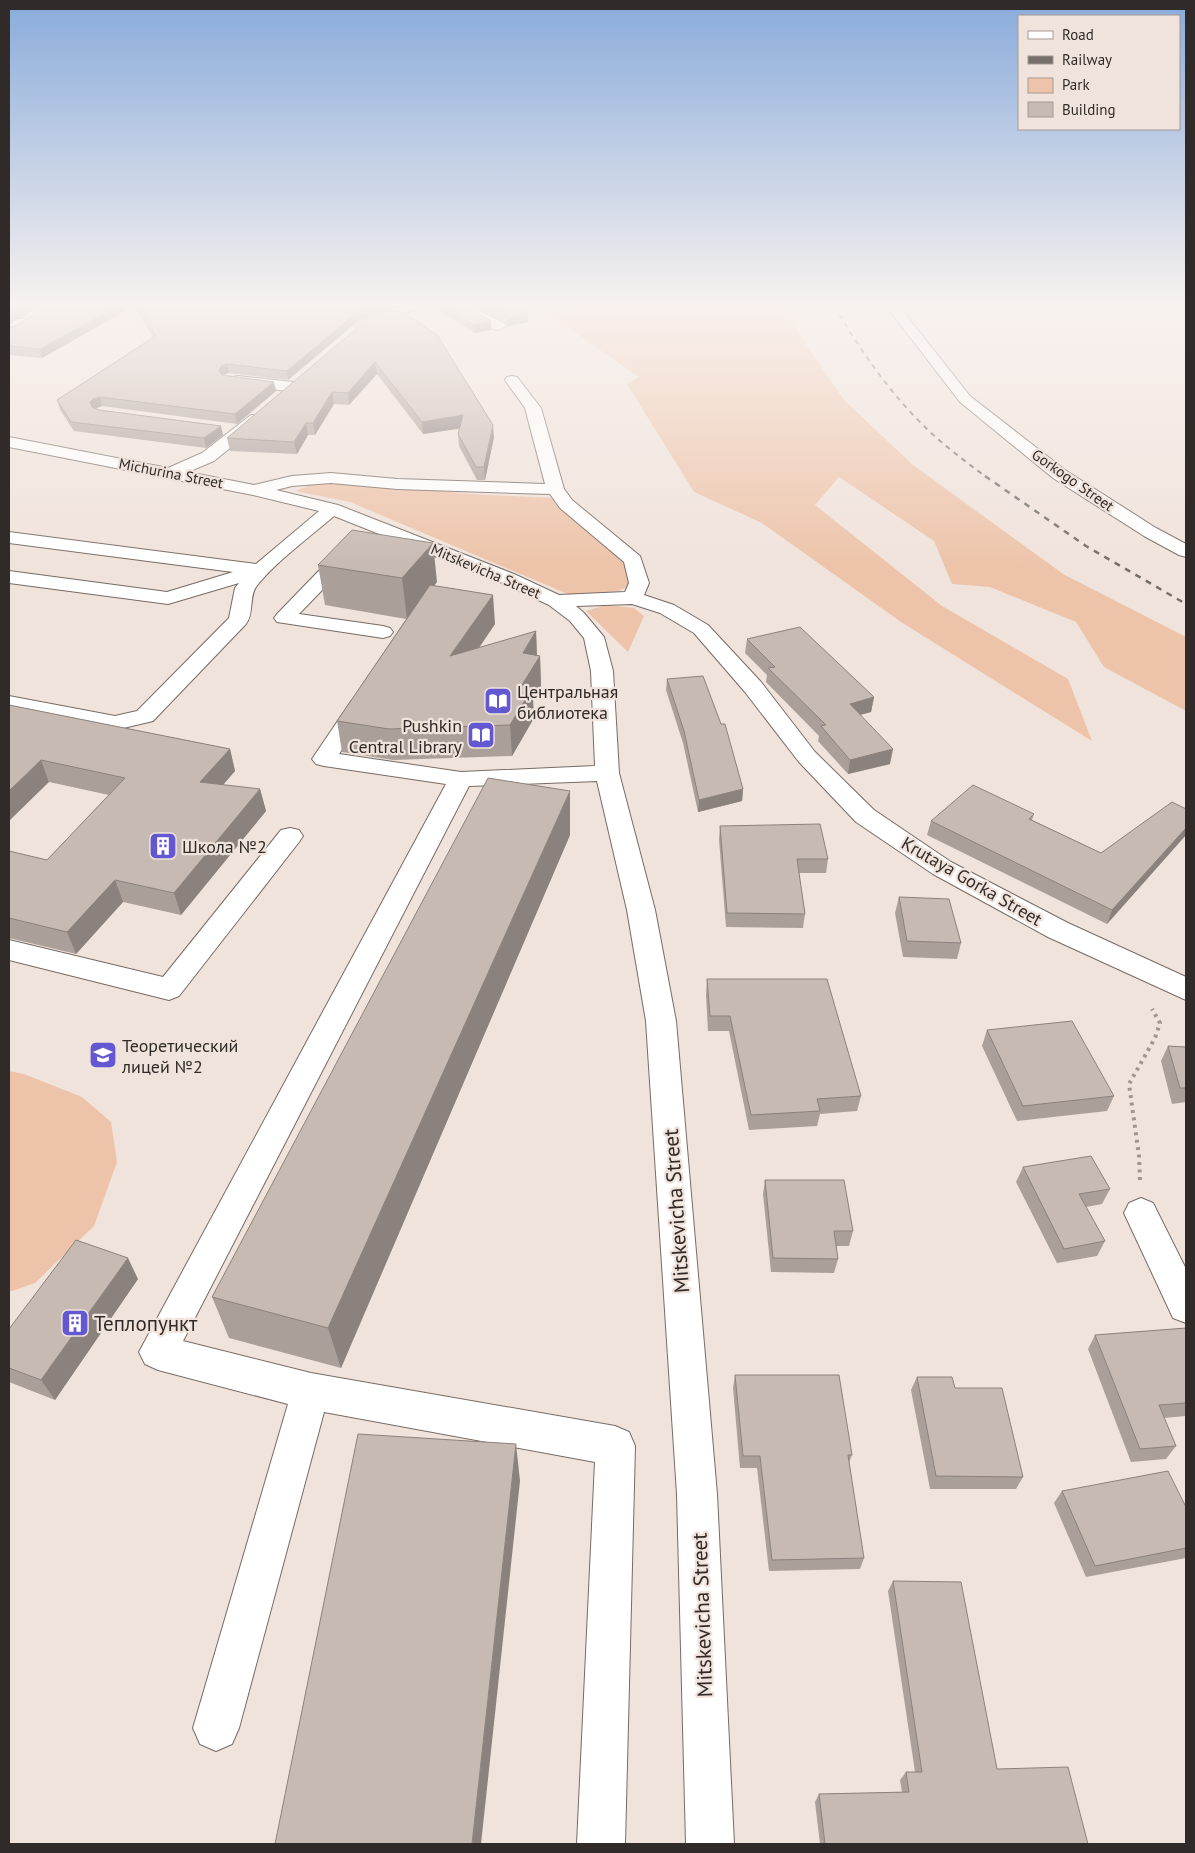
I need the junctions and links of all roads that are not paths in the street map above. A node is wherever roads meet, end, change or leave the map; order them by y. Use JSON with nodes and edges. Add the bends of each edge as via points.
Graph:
{"nodes":[{"id":1,"x":286,"y":392,"type":"edge"},
{"id":2,"x":521,"y":392,"type":"edge"},
{"id":3,"x":960,"y":392,"type":"edge"},
{"id":4,"x":216,"y":428,"type":"edge"},
{"id":5,"x":242,"y":431,"type":"junction"},
{"id":6,"x":9,"y":442,"type":"edge"},
{"id":7,"x":171,"y":474,"type":"junction"},
{"id":8,"x":556,"y":489,"type":"junction"},
{"id":9,"x":253,"y":490,"type":"junction"},
{"id":10,"x":332,"y":509,"type":"junction"},
{"id":11,"x":374,"y":525,"type":"junction"},
{"id":12,"x":9,"y":537,"type":"edge"},
{"id":13,"x":1186,"y":551,"type":"edge"},
{"id":14,"x":261,"y":570,"type":"junction"},
{"id":15,"x":9,"y":577,"type":"edge"},
{"id":16,"x":632,"y":598,"type":"junction"},
{"id":17,"x":556,"y":602,"type":"junction"},
{"id":18,"x":383,"y":632,"type":"dead end"},
{"id":19,"x":371,"y":688,"type":"edge"},
{"id":20,"x":9,"y":704,"type":"edge"},
{"id":21,"x":607,"y":773,"type":"junction"},
{"id":22,"x":461,"y":779,"type":"junction"},
{"id":23,"x":290,"y":836,"type":"dead end"},
{"id":24,"x":9,"y":950,"type":"edge"},
{"id":25,"x":1186,"y":989,"type":"edge"},
{"id":26,"x":1142,"y":1213,"type":"road end"},
{"id":27,"x":1186,"y":1306,"type":"edge"},
{"id":28,"x":311,"y":1392,"type":"junction"},
{"id":29,"x":216,"y":1728,"type":"dead end"},
{"id":30,"x":601,"y":1844,"type":"edge"},
{"id":31,"x":710,"y":1844,"type":"edge"}],
"edges":[{"from":1,"to":5,"type":"street"},
{"from":2,"to":8,"type":"street","via":[[533,408]]},
{"from":3,"to":13,"type":"street","name":"Gorkogo Street","via":[[1058,474]]},
{"from":4,"to":5,"type":"street"},
{"from":5,"to":7,"type":"street","via":[[208,456]]},
{"from":6,"to":7,"type":"street","name":"Michurina Street"},
{"from":7,"to":9,"type":"street","name":"Michurina Street"},
{"from":8,"to":9,"type":"street","via":[[416,485],[331,478],[292,481]]},
{"from":8,"to":16,"type":"street","via":[[566,504],[633,560],[639,583]]},
{"from":9,"to":10,"type":"street","name":"Michurina Street"},
{"from":10,"to":11,"type":"street","name":"Mitskevicha Street"},
{"from":10,"to":14,"type":"street"},
{"from":11,"to":17,"type":"street","name":"Mitskevicha Street","via":[[507,578]]},
{"from":11,"to":18,"type":"street","via":[[284,618]]},
{"from":12,"to":14,"type":"street"},
{"from":14,"to":15,"type":"street","via":[[168,598]]},
{"from":14,"to":20,"type":"street","via":[[245,588],[239,620],[145,716],[115,723]]},
{"from":16,"to":17,"type":"street","name":"Mitskevicha Street"},
{"from":16,"to":25,"type":"street","name":"Krutaya Gorka Street","via":[[667,609],[701,629],[754,687],[806,757],[866,816],[942,868],[1058,930]]},
{"from":17,"to":21,"type":"street","name":"Mitskevicha Street","via":[[577,616],[594,637],[602,671]]},
{"from":19,"to":22,"type":"street","via":[[324,759]]},
{"from":21,"to":22,"type":"street"},
{"from":21,"to":31,"type":"street","name":"Mitskevicha Street","via":[[641,910],[661,1021],[697,1494]]},
{"from":22,"to":28,"type":"street","via":[[158,1352]]},
{"from":23,"to":24,"type":"street","via":[[169,989]]},
{"from":26,"to":27,"type":"street"},
{"from":28,"to":29,"type":"street"},
{"from":28,"to":30,"type":"street","via":[[614,1446]]}]}
